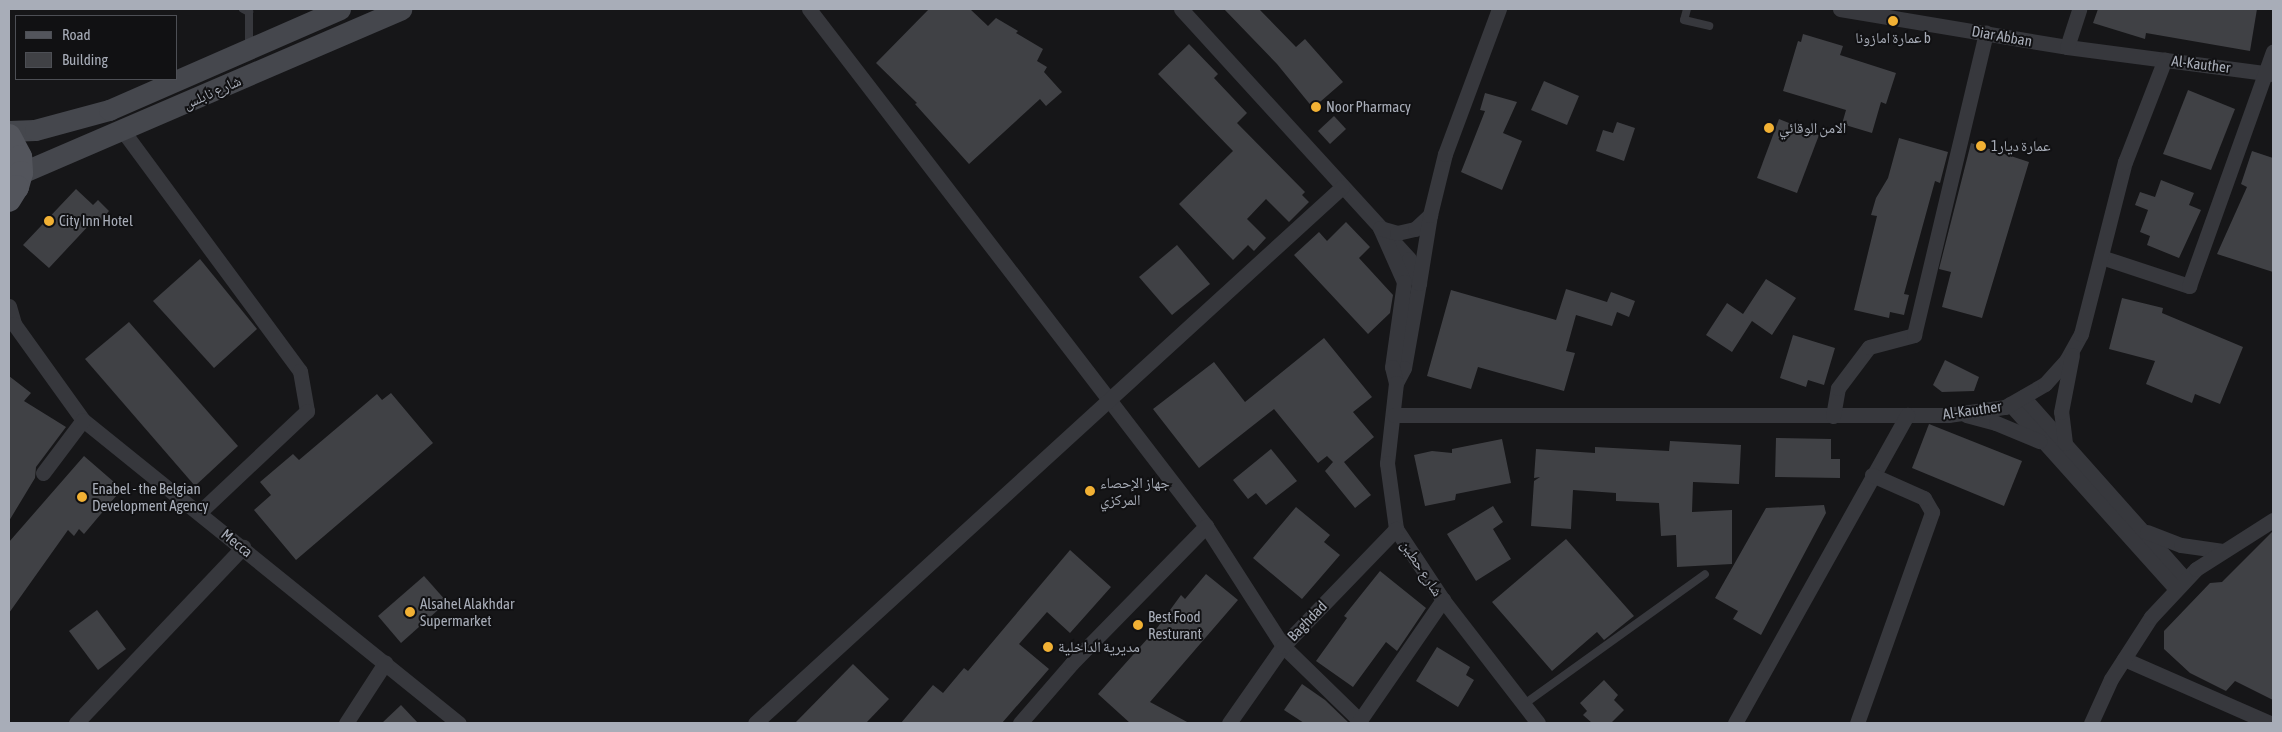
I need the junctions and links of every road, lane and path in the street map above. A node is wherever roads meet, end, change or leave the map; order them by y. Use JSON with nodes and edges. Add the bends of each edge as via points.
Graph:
{"nodes":[{"id":1,"x":340,"y":9,"type":"edge"},
{"id":2,"x":401,"y":9,"type":"edge"},
{"id":3,"x":809,"y":9,"type":"edge"},
{"id":4,"x":1181,"y":9,"type":"edge"},
{"id":5,"x":1499,"y":9,"type":"edge"},
{"id":6,"x":1687,"y":9,"type":"edge"},
{"id":7,"x":1840,"y":9,"type":"edge"},
{"id":8,"x":2079,"y":9,"type":"edge"},
{"id":9,"x":247,"y":10,"type":"edge"},
{"id":10,"x":1916,"y":15,"type":"edge"},
{"id":11,"x":1708,"y":26,"type":"dead end"},
{"id":12,"x":1986,"y":32,"type":"junction"},
{"id":13,"x":2067,"y":47,"type":"junction"},
{"id":14,"x":249,"y":49,"type":"junction"},
{"id":15,"x":2273,"y":52,"type":"edge"},
{"id":16,"x":2165,"y":59,"type":"junction"},
{"id":17,"x":2270,"y":73,"type":"edge"},
{"id":18,"x":178,"y":80,"type":"edge"},
{"id":19,"x":178,"y":80,"type":"edge"},
{"id":20,"x":9,"y":131,"type":"edge"},
{"id":21,"x":123,"y":131,"type":"junction"},
{"id":22,"x":9,"y":136,"type":"edge"},
{"id":23,"x":21,"y":173,"type":"junction"},
{"id":24,"x":1342,"y":186,"type":"junction"},
{"id":25,"x":9,"y":200,"type":"edge"},
{"id":26,"x":1430,"y":215,"type":"junction"},
{"id":27,"x":1380,"y":228,"type":"junction"},
{"id":28,"x":1426,"y":246,"type":"junction"},
{"id":29,"x":2101,"y":257,"type":"junction"},
{"id":30,"x":1403,"y":261,"type":"junction"},
{"id":31,"x":1419,"y":283,"type":"junction"},
{"id":32,"x":9,"y":306,"type":"edge"},
{"id":33,"x":11,"y":325,"type":"edge"},
{"id":34,"x":2074,"y":348,"type":"junction"},
{"id":35,"x":1396,"y":383,"type":"junction"},
{"id":36,"x":1110,"y":399,"type":"junction"},
{"id":37,"x":2017,"y":401,"type":"junction"},
{"id":38,"x":1958,"y":413,"type":"junction"},
{"id":39,"x":1394,"y":415,"type":"junction"},
{"id":40,"x":1907,"y":415,"type":"junction"},
{"id":41,"x":1833,"y":416,"type":"junction"},
{"id":42,"x":83,"y":420,"type":"junction"},
{"id":43,"x":2046,"y":444,"type":"junction"},
{"id":44,"x":2066,"y":444,"type":"junction"},
{"id":45,"x":43,"y":473,"type":"dead end"},
{"id":46,"x":1872,"y":475,"type":"junction"},
{"id":47,"x":200,"y":512,"type":"junction"},
{"id":48,"x":2273,"y":520,"type":"edge"},
{"id":49,"x":1206,"y":526,"type":"junction"},
{"id":50,"x":2141,"y":528,"type":"junction"},
{"id":51,"x":1396,"y":529,"type":"junction"},
{"id":52,"x":243,"y":547,"type":"junction"},
{"id":53,"x":2223,"y":550,"type":"junction"},
{"id":54,"x":1705,"y":574,"type":"dead end"},
{"id":55,"x":2181,"y":584,"type":"junction"},
{"id":56,"x":1443,"y":600,"type":"junction"},
{"id":57,"x":1283,"y":646,"type":"junction"},
{"id":58,"x":2124,"y":659,"type":"junction"},
{"id":59,"x":385,"y":663,"type":"junction"},
{"id":60,"x":1524,"y":705,"type":"junction"},
{"id":61,"x":1359,"y":722,"type":"edge"},
{"id":62,"x":76,"y":723,"type":"edge"},
{"id":63,"x":346,"y":723,"type":"edge"},
{"id":64,"x":459,"y":723,"type":"edge"},
{"id":65,"x":755,"y":723,"type":"edge"},
{"id":66,"x":1020,"y":723,"type":"edge"},
{"id":67,"x":1229,"y":723,"type":"edge"},
{"id":68,"x":1538,"y":723,"type":"edge"},
{"id":69,"x":1735,"y":723,"type":"edge"},
{"id":70,"x":1857,"y":723,"type":"edge"},
{"id":71,"x":2092,"y":723,"type":"edge"},
{"id":72,"x":2270,"y":723,"type":"edge"}],
"edges":[{"from":1,"to":14,"type":"main road","name":"شارع نابلس"},
{"from":2,"to":21,"type":"main road","name":"شارع نابلس"},
{"from":3,"to":36,"type":"street"},
{"from":4,"to":24,"type":"street"},
{"from":5,"to":26,"type":"street","via":[[1445,154]]},
{"from":6,"to":11,"type":"lane","via":[[1684,20]]},
{"from":7,"to":10,"type":"street","name":"Diar Abban"},
{"from":8,"to":13,"type":"street"},
{"from":9,"to":14,"type":"lane"},
{"from":10,"to":12,"type":"street","name":"Diar Abban"},
{"from":12,"to":13,"type":"street","name":"Diar Abban"},
{"from":12,"to":41,"type":"street","via":[[1914,335],[1869,347],[1838,388]]},
{"from":13,"to":16,"type":"street","name":"Diar Abban"},
{"from":14,"to":18,"type":"main road","name":"شارع نابلس"},
{"from":15,"to":17,"type":"street"},
{"from":16,"to":17,"type":"street","name":"Al-Kauther"},
{"from":16,"to":29,"type":"street","name":"Al-Kauther","via":[[2125,162]]},
{"from":17,"to":29,"type":"street","via":[[2189,286]]},
{"from":19,"to":20,"type":"main road","name":"شارع نابلس","via":[[109,110],[35,130]]},
{"from":21,"to":23,"type":"main road","name":"شارع نابلس"},
{"from":21,"to":47,"type":"street","via":[[300,370],[307,411]]},
{"from":22,"to":23,"type":"main road","via":[[20,157]]},
{"from":23,"to":25,"type":"main road"},
{"from":24,"to":27,"type":"street"},
{"from":24,"to":36,"type":"street"},
{"from":26,"to":27,"type":"street","via":[[1415,229],[1397,233]]},
{"from":26,"to":28,"type":"street"},
{"from":27,"to":30,"type":"street"},
{"from":28,"to":30,"type":"street"},
{"from":28,"to":31,"type":"street"},
{"from":29,"to":34,"type":"street","name":"Al-Kauther","via":[[2081,334]]},
{"from":30,"to":31,"type":"street"},
{"from":30,"to":35,"type":"street","via":[[1404,282],[1392,368]]},
{"from":31,"to":35,"type":"street","via":[[1404,368]]},
{"from":32,"to":33,"type":"street"},
{"from":33,"to":42,"type":"street","name":"Mecca"},
{"from":34,"to":37,"type":"street","name":"Al-Kauther","via":[[2044,384]]},
{"from":34,"to":44,"type":"street","via":[[2061,412]]},
{"from":35,"to":39,"type":"street","name":"شارع حطين"},
{"from":36,"to":49,"type":"street"},
{"from":36,"to":65,"type":"street"},
{"from":37,"to":38,"type":"street","name":"Al-Kauther"},
{"from":37,"to":43,"type":"street"},
{"from":37,"to":44,"type":"street"},
{"from":38,"to":40,"type":"street","name":"Al-Kauther"},
{"from":38,"to":43,"type":"street","via":[[1996,423]]},
{"from":39,"to":41,"type":"street","name":"Al-Kauther"},
{"from":39,"to":51,"type":"street","name":"شارع حطين","via":[[1387,463]]},
{"from":40,"to":41,"type":"street","name":"Al-Kauther"},
{"from":40,"to":46,"type":"street"},
{"from":42,"to":45,"type":"street"},
{"from":42,"to":47,"type":"street","name":"Mecca"},
{"from":43,"to":55,"type":"street"},
{"from":44,"to":50,"type":"street"},
{"from":46,"to":69,"type":"street"},
{"from":46,"to":70,"type":"street","via":[[1924,498],[1932,512]]},
{"from":47,"to":52,"type":"street","name":"Mecca"},
{"from":48,"to":53,"type":"street"},
{"from":49,"to":57,"type":"street"},
{"from":49,"to":66,"type":"street","via":[[1072,663]]},
{"from":50,"to":53,"type":"street","via":[[2181,545]]},
{"from":50,"to":55,"type":"street"},
{"from":51,"to":56,"type":"street","name":"شارع حطين"},
{"from":51,"to":57,"type":"street","name":"Baghdad"},
{"from":52,"to":59,"type":"street","name":"Mecca"},
{"from":52,"to":62,"type":"street"},
{"from":53,"to":55,"type":"street"},
{"from":54,"to":60,"type":"lane"},
{"from":55,"to":58,"type":"street","via":[[2150,617]]},
{"from":56,"to":60,"type":"street","name":"شارع حطين"},
{"from":56,"to":61,"type":"street"},
{"from":57,"to":61,"type":"street"},
{"from":57,"to":67,"type":"street","name":"Baghdad"},
{"from":58,"to":71,"type":"street"},
{"from":58,"to":72,"type":"street"},
{"from":59,"to":63,"type":"street"},
{"from":59,"to":64,"type":"street","name":"Mecca"},
{"from":60,"to":68,"type":"street","name":"شارع حطين"}]}
